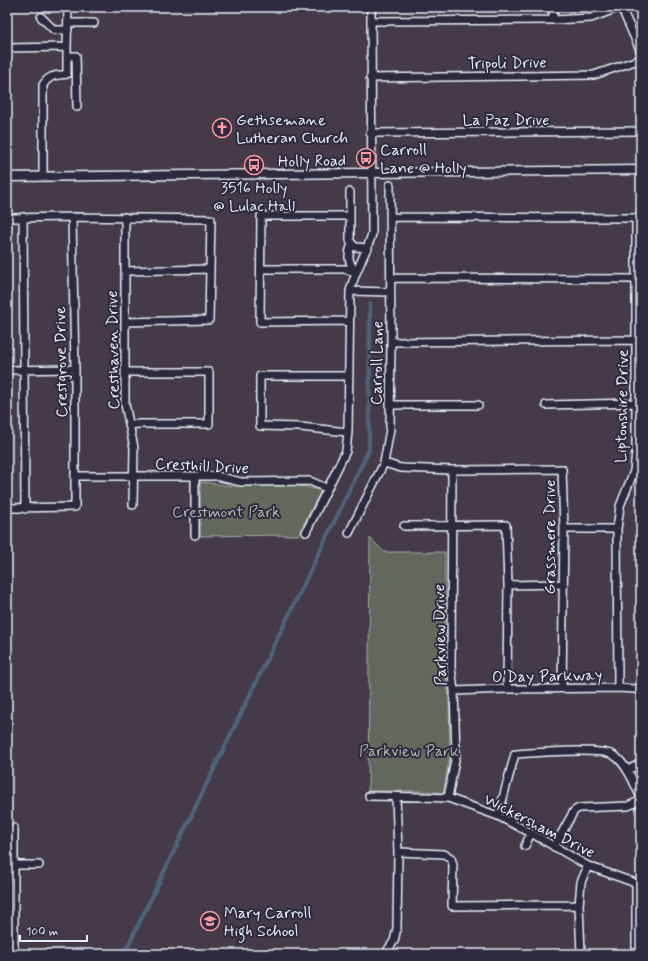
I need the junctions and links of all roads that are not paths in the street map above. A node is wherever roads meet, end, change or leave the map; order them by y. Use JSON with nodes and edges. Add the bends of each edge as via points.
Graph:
{"nodes":[{"id":1,"x":68,"y":7,"type":"edge"},
{"id":2,"x":371,"y":7,"type":"edge"},
{"id":3,"x":553,"y":7,"type":"edge"},
{"id":4,"x":620,"y":7,"type":"edge"},
{"id":5,"x":41,"y":17,"type":"dead end"},
{"id":6,"x":553,"y":20,"type":"junction"},
{"id":7,"x":371,"y":21,"type":"junction"},
{"id":8,"x":94,"y":23,"type":"dead end"},
{"id":9,"x":68,"y":26,"type":"junction"},
{"id":10,"x":67,"y":47,"type":"junction"},
{"id":11,"x":7,"y":48,"type":"edge"},
{"id":12,"x":641,"y":52,"type":"edge"},
{"id":13,"x":67,"y":56,"type":"junction"},
{"id":14,"x":641,"y":59,"type":"edge"},
{"id":15,"x":67,"y":74,"type":"junction"},
{"id":16,"x":76,"y":76,"type":"junction"},
{"id":17,"x":370,"y":78,"type":"junction"},
{"id":18,"x":77,"y":107,"type":"dead end"},
{"id":19,"x":641,"y":132,"type":"edge"},
{"id":20,"x":370,"y":134,"type":"junction"},
{"id":21,"x":641,"y":170,"type":"edge"},
{"id":22,"x":372,"y":172,"type":"junction"},
{"id":23,"x":7,"y":177,"type":"edge"},
{"id":24,"x":43,"y":177,"type":"junction"},
{"id":25,"x":390,"y":185,"type":"dead end"},
{"id":26,"x":350,"y":192,"type":"dead end"},
{"id":27,"x":350,"y":216,"type":"junction"},
{"id":28,"x":22,"y":217,"type":"junction"},
{"id":29,"x":72,"y":217,"type":"junction"},
{"id":30,"x":125,"y":217,"type":"junction"},
{"id":31,"x":390,"y":217,"type":"junction"},
{"id":32,"x":7,"y":218,"type":"edge"},
{"id":33,"x":352,"y":244,"type":"junction"},
{"id":34,"x":368,"y":248,"type":"junction"},
{"id":35,"x":210,"y":269,"type":"junction"},
{"id":36,"x":261,"y":269,"type":"junction"},
{"id":37,"x":125,"y":271,"type":"junction"},
{"id":38,"x":356,"y":273,"type":"junction"},
{"id":39,"x":390,"y":278,"type":"junction"},
{"id":40,"x":636,"y":279,"type":"junction"},
{"id":41,"x":350,"y":291,"type":"junction"},
{"id":42,"x":390,"y":292,"type":"junction"},
{"id":43,"x":349,"y":321,"type":"junction"},
{"id":44,"x":125,"y":322,"type":"junction"},
{"id":45,"x":636,"y":340,"type":"junction"},
{"id":46,"x":391,"y":342,"type":"junction"},
{"id":47,"x":75,"y":369,"type":"junction"},
{"id":48,"x":7,"y":370,"type":"edge"},
{"id":49,"x":23,"y":370,"type":"junction"},
{"id":50,"x":125,"y":372,"type":"junction"},
{"id":51,"x":349,"y":376,"type":"junction"},
{"id":52,"x":636,"y":403,"type":"junction"},
{"id":53,"x":389,"y":405,"type":"junction"},
{"id":54,"x":478,"y":405,"type":"dead end"},
{"id":55,"x":546,"y":405,"type":"dead end"},
{"id":56,"x":129,"y":426,"type":"junction"},
{"id":57,"x":348,"y":432,"type":"junction"},
{"id":58,"x":638,"y":442,"type":"edge"},
{"id":59,"x":638,"y":452,"type":"edge"},
{"id":60,"x":384,"y":463,"type":"junction"},
{"id":61,"x":452,"y":470,"type":"junction"},
{"id":62,"x":75,"y":476,"type":"junction"},
{"id":63,"x":133,"y":476,"type":"junction"},
{"id":64,"x":195,"y":476,"type":"junction"},
{"id":65,"x":326,"y":488,"type":"junction"},
{"id":66,"x":133,"y":505,"type":"dead end"},
{"id":67,"x":7,"y":508,"type":"edge"},
{"id":68,"x":25,"y":508,"type":"junction"},
{"id":69,"x":404,"y":526,"type":"dead end"},
{"id":70,"x":452,"y":526,"type":"junction"},
{"id":71,"x":564,"y":528,"type":"junction"},
{"id":72,"x":617,"y":529,"type":"junction"},
{"id":73,"x":306,"y":532,"type":"dead end"},
{"id":74,"x":349,"y":533,"type":"dead end"},
{"id":75,"x":195,"y":535,"type":"dead end"},
{"id":76,"x":563,"y":584,"type":"junction"},
{"id":77,"x":508,"y":585,"type":"junction"},
{"id":78,"x":562,"y":688,"type":"junction"},
{"id":79,"x":618,"y":688,"type":"junction"},
{"id":80,"x":507,"y":689,"type":"junction"},
{"id":81,"x":454,"y":691,"type":"junction"},
{"id":82,"x":641,"y":692,"type":"edge"},
{"id":83,"x":641,"y":763,"type":"edge"},
{"id":84,"x":628,"y":770,"type":"junction"},
{"id":85,"x":369,"y":796,"type":"dead end"},
{"id":86,"x":396,"y":797,"type":"junction"},
{"id":87,"x":448,"y":798,"type":"junction"},
{"id":88,"x":641,"y":799,"type":"edge"},
{"id":89,"x":498,"y":816,"type":"junction"},
{"id":90,"x":14,"y":828,"type":"dead end"},
{"id":91,"x":531,"y":833,"type":"junction"},
{"id":92,"x":525,"y":846,"type":"dead end"},
{"id":93,"x":554,"y":847,"type":"junction"},
{"id":94,"x":398,"y":852,"type":"junction"},
{"id":95,"x":10,"y":865,"type":"edge"},
{"id":96,"x":39,"y":865,"type":"dead end"},
{"id":97,"x":588,"y":866,"type":"junction"},
{"id":98,"x":638,"y":884,"type":"edge"},
{"id":99,"x":579,"y":905,"type":"junction"},
{"id":100,"x":14,"y":954,"type":"edge"},
{"id":101,"x":385,"y":954,"type":"edge"},
{"id":102,"x":581,"y":954,"type":"edge"},
{"id":103,"x":636,"y":954,"type":"edge"}],
"edges":[{"from":1,"to":9,"type":"street"},
{"from":2,"to":7,"type":"street","name":"Carroll Lane"},
{"from":3,"to":6,"type":"street"},
{"from":4,"to":6,"type":"street","via":[[591,18]]},
{"from":4,"to":12,"type":"street"},
{"from":5,"to":9,"type":"street","via":[[54,30]]},
{"from":6,"to":7,"type":"street"},
{"from":7,"to":17,"type":"street","name":"Carroll Lane"},
{"from":8,"to":9,"type":"street"},
{"from":9,"to":10,"type":"street"},
{"from":10,"to":11,"type":"street"},
{"from":10,"to":13,"type":"street"},
{"from":13,"to":15,"type":"street"},
{"from":13,"to":16,"type":"street","via":[[76,56]]},
{"from":14,"to":17,"type":"street","name":"Tripoli Drive","via":[[594,75]]},
{"from":15,"to":16,"type":"street"},
{"from":15,"to":24,"type":"street","via":[[52,76],[43,84]]},
{"from":16,"to":18,"type":"street"},
{"from":17,"to":20,"type":"street","name":"Carroll Lane"},
{"from":19,"to":20,"type":"street","name":"La Paz Drive"},
{"from":20,"to":22,"type":"street","name":"Carroll Lane"},
{"from":21,"to":22,"type":"main road","name":"Holly Road"},
{"from":22,"to":24,"type":"main road","name":"Holly Road"},
{"from":22,"to":34,"type":"street","name":"Carroll Lane","via":[[372,234]]},
{"from":23,"to":24,"type":"main road","name":"Holly Road"},
{"from":25,"to":31,"type":"street","name":"Carroll Lane"},
{"from":26,"to":27,"type":"street"},
{"from":27,"to":33,"type":"street"},
{"from":27,"to":36,"type":"street","via":[[261,216]]},
{"from":28,"to":29,"type":"street"},
{"from":28,"to":32,"type":"street"},
{"from":28,"to":49,"type":"street"},
{"from":29,"to":30,"type":"street"},
{"from":29,"to":47,"type":"street","name":"Crestgrove Drive"},
{"from":30,"to":35,"type":"street","via":[[211,219]]},
{"from":30,"to":37,"type":"street","name":"Cresthaven Drive"},
{"from":31,"to":39,"type":"street","name":"Carroll Lane"},
{"from":31,"to":40,"type":"street","name":"Liptonshire Drive","via":[[636,218]]},
{"from":33,"to":34,"type":"street"},
{"from":33,"to":38,"type":"street","via":[[349,263]]},
{"from":34,"to":38,"type":"street","name":"Carroll Lane"},
{"from":35,"to":37,"type":"street"},
{"from":35,"to":44,"type":"street","via":[[209,320]]},
{"from":36,"to":38,"type":"street","via":[[346,269]]},
{"from":36,"to":43,"type":"street","via":[[260,322]]},
{"from":37,"to":44,"type":"street","name":"Cresthaven Drive"},
{"from":38,"to":41,"type":"street","name":"Carroll Lane"},
{"from":39,"to":40,"type":"street"},
{"from":39,"to":42,"type":"street","name":"Carroll Lane"},
{"from":40,"to":45,"type":"street","name":"Liptonshire Drive"},
{"from":41,"to":42,"type":"street"},
{"from":41,"to":43,"type":"street","name":"Carroll Lane"},
{"from":42,"to":46,"type":"street","name":"Carroll Lane"},
{"from":43,"to":51,"type":"street","name":"Carroll Lane"},
{"from":44,"to":50,"type":"street","name":"Cresthaven Drive"},
{"from":45,"to":46,"type":"street"},
{"from":45,"to":52,"type":"street","name":"Liptonshire Drive"},
{"from":46,"to":53,"type":"street","name":"Carroll Lane"},
{"from":47,"to":49,"type":"street"},
{"from":47,"to":62,"type":"street","name":"Crestgrove Drive"},
{"from":48,"to":49,"type":"street"},
{"from":49,"to":68,"type":"street"},
{"from":50,"to":56,"type":"street","name":"Cresthaven Drive","via":[[125,404]]},
{"from":50,"to":56,"type":"street","via":[[209,372],[209,424]]},
{"from":51,"to":57,"type":"street","name":"Carroll Lane"},
{"from":51,"to":57,"type":"street","via":[[260,376],[260,426]]},
{"from":52,"to":55,"type":"street"},
{"from":52,"to":58,"type":"street","name":"Liptonshire Drive"},
{"from":53,"to":54,"type":"street"},
{"from":53,"to":60,"type":"street","name":"Carroll Lane","via":[[390,428]]},
{"from":56,"to":63,"type":"street","name":"Cresthaven Drive","via":[[134,448]]},
{"from":57,"to":65,"type":"street","name":"Carroll Lane","via":[[346,451]]},
{"from":58,"to":59,"type":"street","name":"Liptonshire Drive"},
{"from":59,"to":72,"type":"street","name":"Liptonshire Drive","via":[[634,471],[620,506]]},
{"from":60,"to":61,"type":"street","name":"Grassmere Drive","via":[[401,468]]},
{"from":60,"to":74,"type":"street","name":"Carroll Lane"},
{"from":61,"to":70,"type":"street","name":"Parkview Drive"},
{"from":61,"to":71,"type":"street","name":"Grassmere Drive","via":[[562,469]]},
{"from":62,"to":63,"type":"street","name":"Cresthill Drive"},
{"from":62,"to":68,"type":"street","name":"Crestgrove Drive","via":[[75,507]]},
{"from":63,"to":64,"type":"street","name":"Cresthill Drive"},
{"from":63,"to":66,"type":"street","name":"Cresthaven Drive"},
{"from":64,"to":65,"type":"street","name":"Cresthill Drive","via":[[216,476],[241,482],[310,481]]},
{"from":64,"to":75,"type":"street"},
{"from":65,"to":73,"type":"street","name":"Carroll Lane"},
{"from":67,"to":68,"type":"street"},
{"from":69,"to":70,"type":"street"},
{"from":70,"to":77,"type":"street","via":[[506,525]]},
{"from":70,"to":81,"type":"street","name":"Parkview Drive","via":[[451,667]]},
{"from":71,"to":72,"type":"street"},
{"from":71,"to":76,"type":"street","name":"Grassmere Drive"},
{"from":72,"to":79,"type":"street","name":"Liptonshire Drive"},
{"from":76,"to":77,"type":"street"},
{"from":76,"to":78,"type":"street","name":"Grassmere Drive"},
{"from":77,"to":80,"type":"street"},
{"from":78,"to":79,"type":"street","name":"O'Day Parkway"},
{"from":78,"to":80,"type":"street","name":"O'Day Parkway"},
{"from":79,"to":82,"type":"street","name":"O'Day Parkway"},
{"from":80,"to":81,"type":"street","name":"O'Day Parkway"},
{"from":81,"to":87,"type":"street","name":"Parkview Drive","via":[[456,754]]},
{"from":83,"to":84,"type":"street"},
{"from":84,"to":88,"type":"street"},
{"from":84,"to":89,"type":"street","via":[[613,755],[596,751],[515,754]]},
{"from":85,"to":86,"type":"street","name":"Wickersham Drive"},
{"from":86,"to":87,"type":"street","name":"Wickersham Drive"},
{"from":86,"to":94,"type":"street"},
{"from":87,"to":89,"type":"street","name":"Wickersham Drive"},
{"from":88,"to":93,"type":"street","via":[[628,806],[579,808],[574,811]]},
{"from":89,"to":91,"type":"street","name":"Wickersham Drive"},
{"from":90,"to":95,"type":"street"},
{"from":91,"to":92,"type":"street"},
{"from":91,"to":93,"type":"street","name":"Wickersham Drive"},
{"from":93,"to":97,"type":"street","name":"Wickersham Drive"},
{"from":94,"to":99,"type":"street","via":[[444,854],[451,858],[452,906]]},
{"from":94,"to":101,"type":"street","via":[[397,928],[394,941]]},
{"from":95,"to":96,"type":"street"},
{"from":95,"to":100,"type":"street"},
{"from":97,"to":98,"type":"street","name":"Wickersham Drive","via":[[605,869]]},
{"from":97,"to":99,"type":"street","via":[[582,882]]},
{"from":98,"to":103,"type":"street"},
{"from":99,"to":102,"type":"street"}]}
